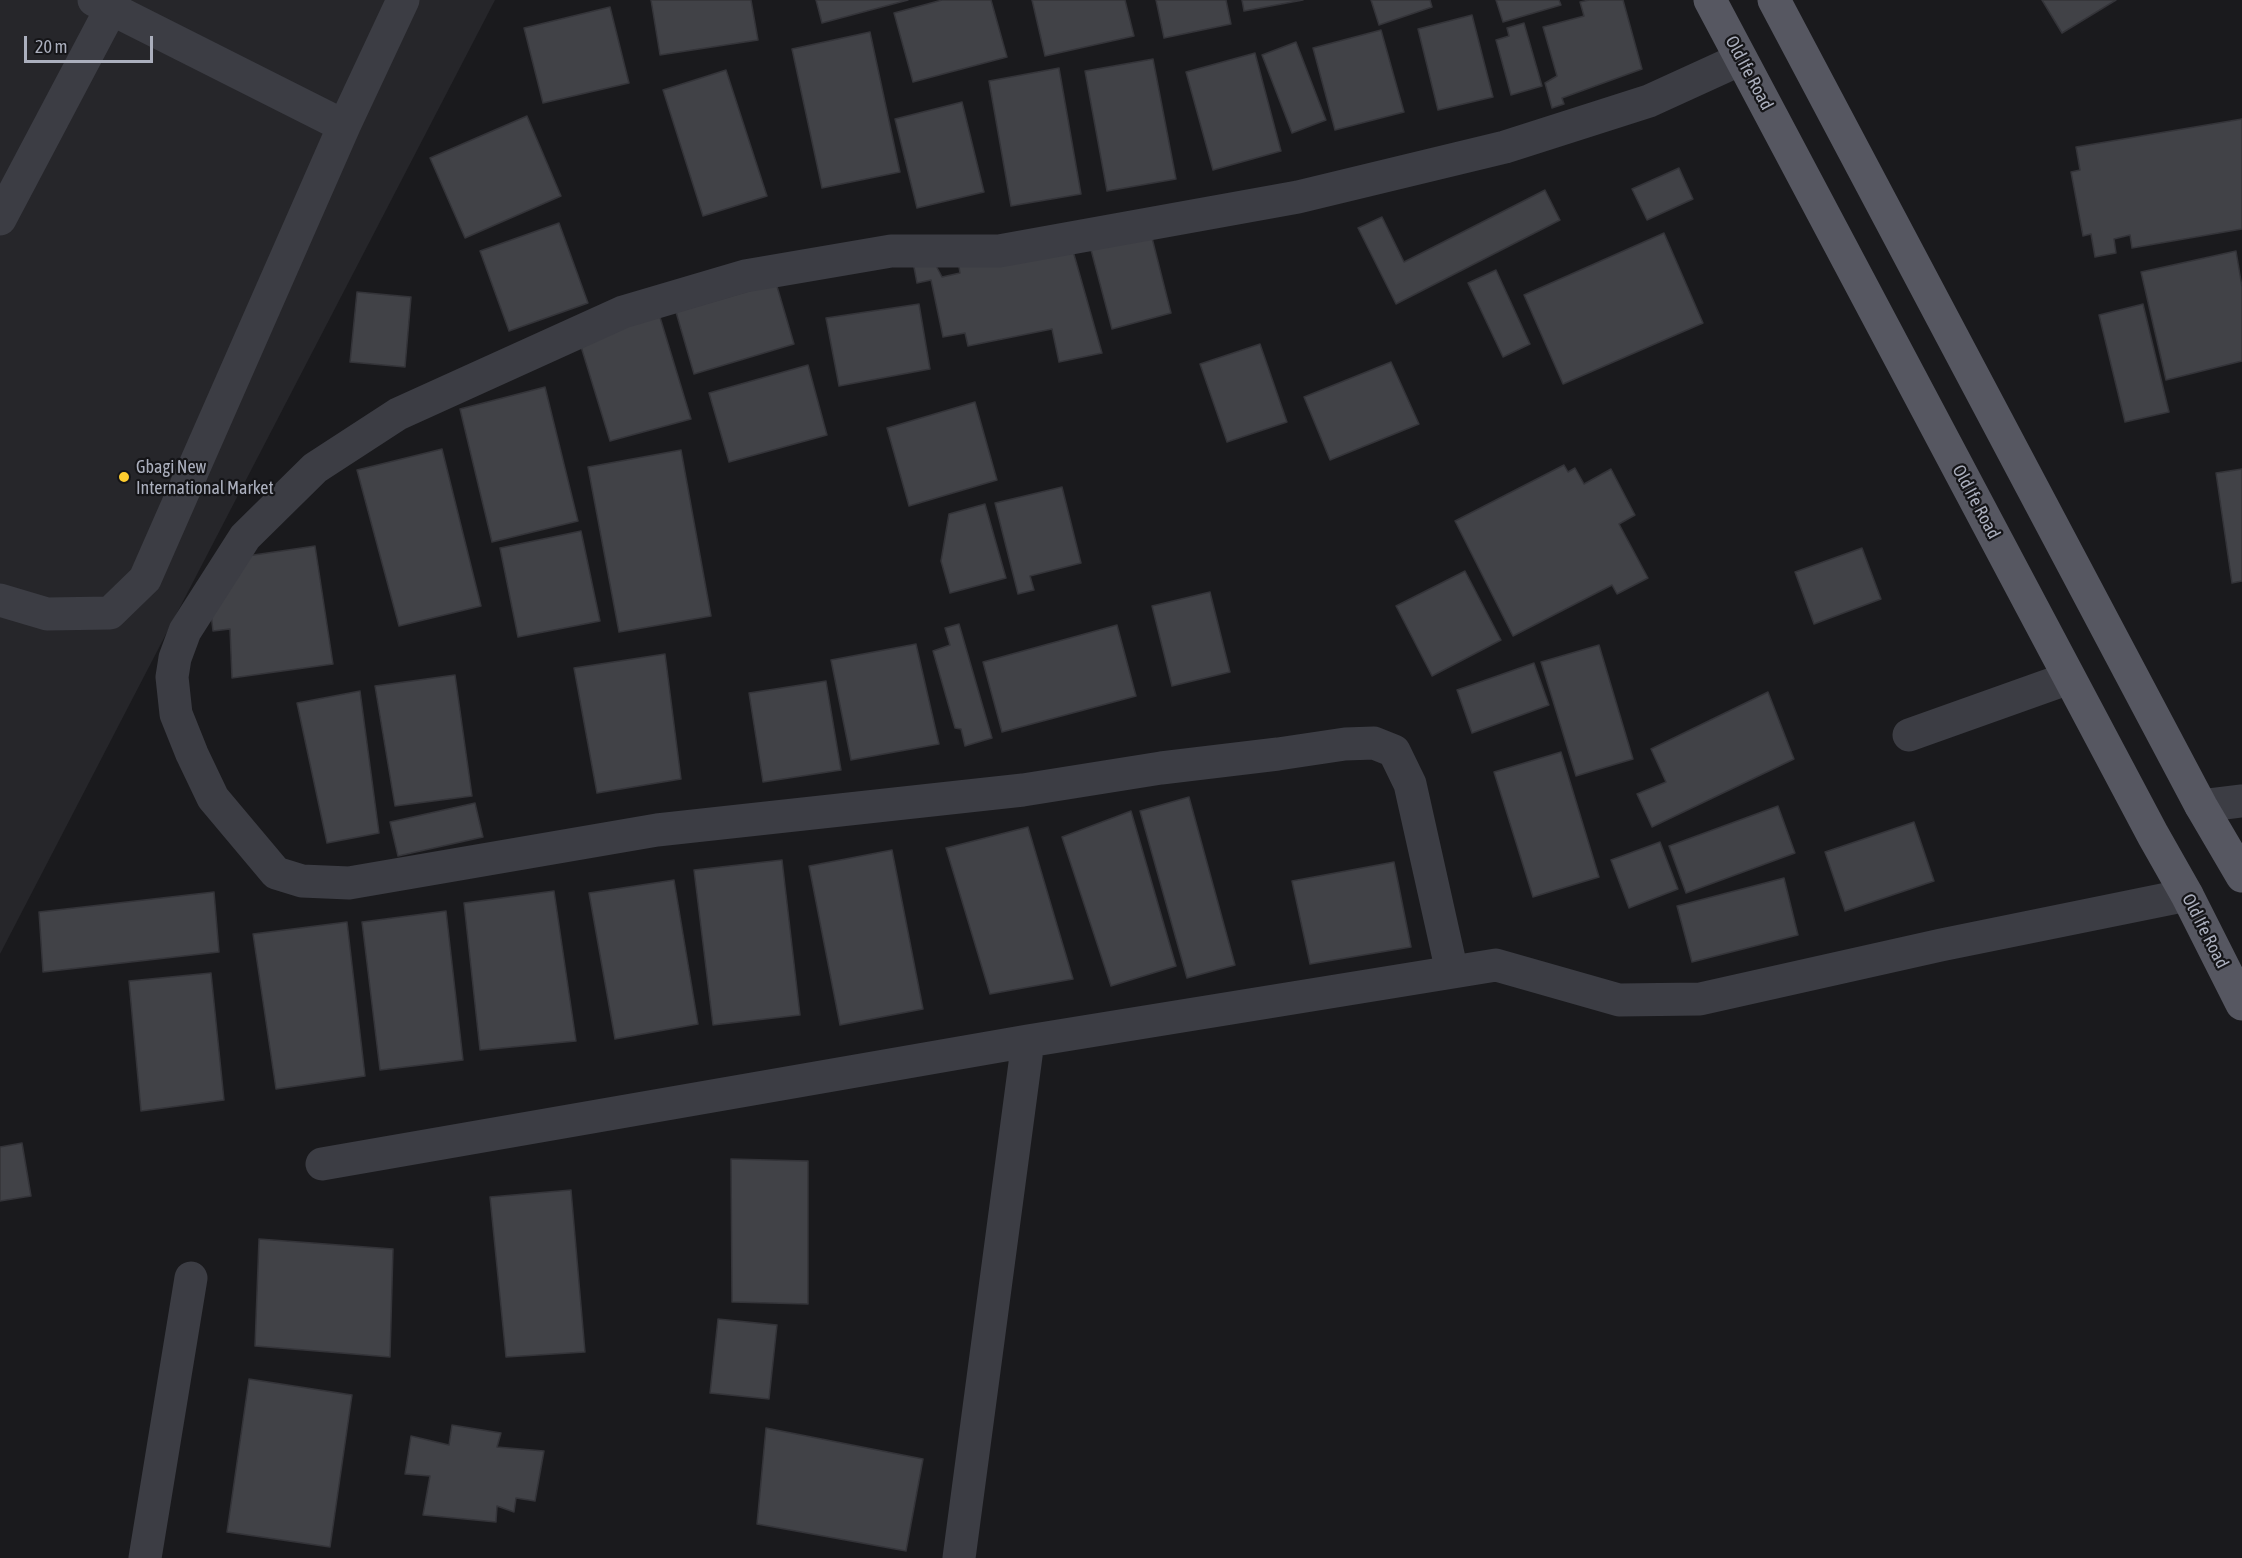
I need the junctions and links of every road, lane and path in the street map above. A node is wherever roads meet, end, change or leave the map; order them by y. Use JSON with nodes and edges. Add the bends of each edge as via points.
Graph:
{"nodes":[{"id":1,"x":403,"y":0,"type":"edge"},
{"id":2,"x":1710,"y":0,"type":"edge"},
{"id":3,"x":1774,"y":0,"type":"edge"},
{"id":4,"x":103,"y":5,"type":"edge"},
{"id":5,"x":1741,"y":59,"type":"junction"},
{"id":6,"x":344,"y":126,"type":"junction"},
{"id":7,"x":0,"y":219,"type":"edge"},
{"id":8,"x":0,"y":600,"type":"edge"},
{"id":9,"x":2070,"y":678,"type":"junction"},
{"id":10,"x":1909,"y":735,"type":"dead end"},
{"id":11,"x":2242,"y":801,"type":"edge"},
{"id":12,"x":2201,"y":806,"type":"junction"},
{"id":13,"x":2242,"y":876,"type":"edge"},
{"id":14,"x":2187,"y":895,"type":"junction"},
{"id":15,"x":1452,"y":972,"type":"junction"},
{"id":16,"x":2242,"y":1004,"type":"edge"},
{"id":17,"x":1028,"y":1041,"type":"junction"},
{"id":18,"x":322,"y":1164,"type":"dead end"},
{"id":19,"x":191,"y":1278,"type":"dead end"},
{"id":20,"x":145,"y":1558,"type":"edge"},
{"id":21,"x":959,"y":1558,"type":"edge"}],
"edges":[{"from":1,"to":6,"type":"street"},
{"from":2,"to":5,"type":"main road","name":"Old Ife Road"},
{"from":3,"to":12,"type":"main road"},
{"from":4,"to":6,"type":"street"},
{"from":4,"to":7,"type":"street"},
{"from":5,"to":9,"type":"main road","name":"Old Ife Road"},
{"from":5,"to":15,"type":"street","via":[[1649,101],[1505,147],[1298,197],[999,251],[891,251],[745,276],[623,312],[398,414],[315,468],[244,537],[185,631],[175,658],[172,677],[176,714],[213,798],[276,873],[302,881],[349,883],[657,830],[1023,790],[1161,768],[1374,742],[1394,752],[1410,784]]},
{"from":6,"to":8,"type":"street","via":[[145,579],[110,613],[47,614]]},
{"from":9,"to":10,"type":"street"},
{"from":9,"to":14,"type":"main road","name":"Old Ife Road"},
{"from":11,"to":12,"type":"street"},
{"from":12,"to":13,"type":"main road"},
{"from":14,"to":15,"type":"street","via":[[1700,999],[1619,1000],[1496,965]]},
{"from":14,"to":16,"type":"main road","name":"Old Ife Road"},
{"from":15,"to":17,"type":"street"},
{"from":17,"to":18,"type":"street"},
{"from":17,"to":21,"type":"street"},
{"from":19,"to":20,"type":"street"}]}
